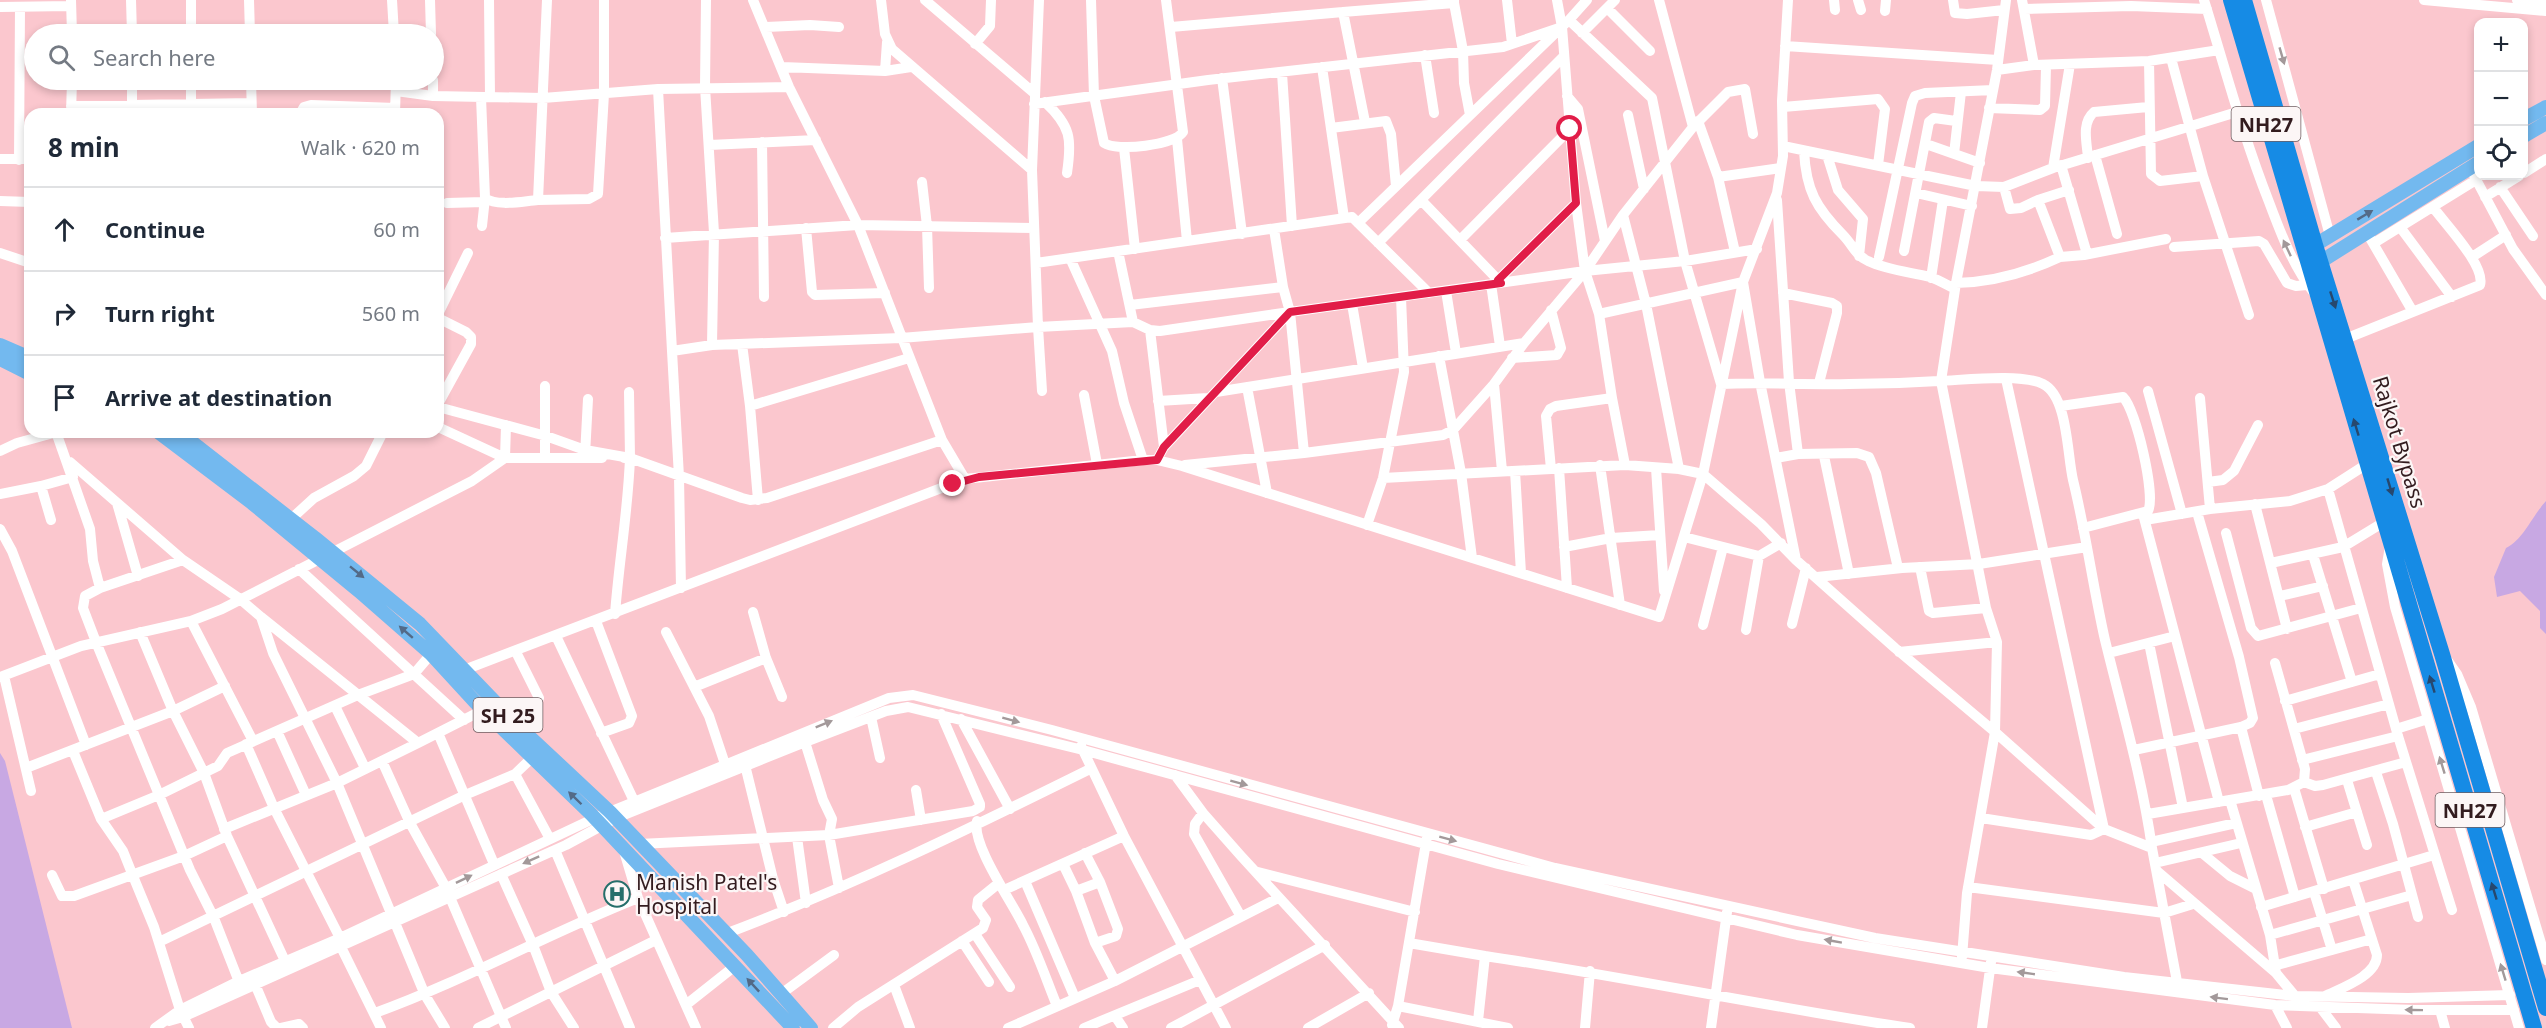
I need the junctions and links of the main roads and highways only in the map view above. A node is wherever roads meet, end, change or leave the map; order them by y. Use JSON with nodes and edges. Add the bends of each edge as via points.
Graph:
{"nodes":[{"id":1,"x":2231,"y":0,"type":"edge"},
{"id":2,"x":2244,"y":0,"type":"edge"},
{"id":3,"x":2546,"y":107,"type":"edge"},
{"id":4,"x":2528,"y":116,"type":"edge"},
{"id":5,"x":2546,"y":123,"type":"edge"},
{"id":6,"x":2528,"y":133,"type":"edge"},
{"id":7,"x":2474,"y":148,"type":"edge"},
{"id":8,"x":2474,"y":171,"type":"edge"},
{"id":9,"x":2308,"y":246,"type":"junction"},
{"id":10,"x":2320,"y":262,"type":"junction"},
{"id":11,"x":0,"y":345,"type":"edge"},
{"id":12,"x":24,"y":355,"type":"edge"},
{"id":13,"x":0,"y":359,"type":"edge"},
{"id":14,"x":24,"y":371,"type":"edge"},
{"id":15,"x":166,"y":438,"type":"edge"},
{"id":16,"x":187,"y":438,"type":"edge"},
{"id":17,"x":326,"y":556,"type":"junction"},
{"id":18,"x":538,"y":753,"type":"junction"},
{"id":19,"x":2546,"y":1008,"type":"edge"},
{"id":20,"x":793,"y":1028,"type":"edge"},
{"id":21,"x":811,"y":1028,"type":"edge"},
{"id":22,"x":2534,"y":1028,"type":"edge"}],
"edges":[{"from":1,"to":9,"type":"highway","number":"NH27"},
{"from":2,"to":9,"type":"highway","number":"NH27","via":[[2307,219]]},
{"from":3,"to":4,"type":"main road"},
{"from":5,"to":6,"type":"main road"},
{"from":9,"to":7,"type":"main road","one_way":true},
{"from":8,"to":10,"type":"main road","via":[[2370,238]]},
{"from":9,"to":10,"type":"highway","name":"Rajkot Bypass","number":"NH27"},
{"from":22,"to":9,"type":"highway","name":"Rajkot Bypass","number":"NH27","one_way":true,"via":[[2317,298]]},
{"from":10,"to":19,"type":"highway","name":"Rajkot Bypass","number":"NH27","one_way":true,"via":[[2442,654]]},
{"from":11,"to":12,"type":"main road"},
{"from":13,"to":14,"type":"main road"},
{"from":15,"to":17,"type":"main road"},
{"from":16,"to":17,"type":"main road","number":"SH 25","via":[[291,519]]},
{"from":18,"to":17,"type":"main road","one_way":true,"via":[[483,710],[431,654]]},
{"from":17,"to":18,"type":"main road","number":"SH 25","one_way":true,"via":[[420,624],[517,724]]},
{"from":20,"to":18,"type":"main road","one_way":true},
{"from":18,"to":21,"type":"main road","number":"SH 25","via":[[613,815]]}]}
